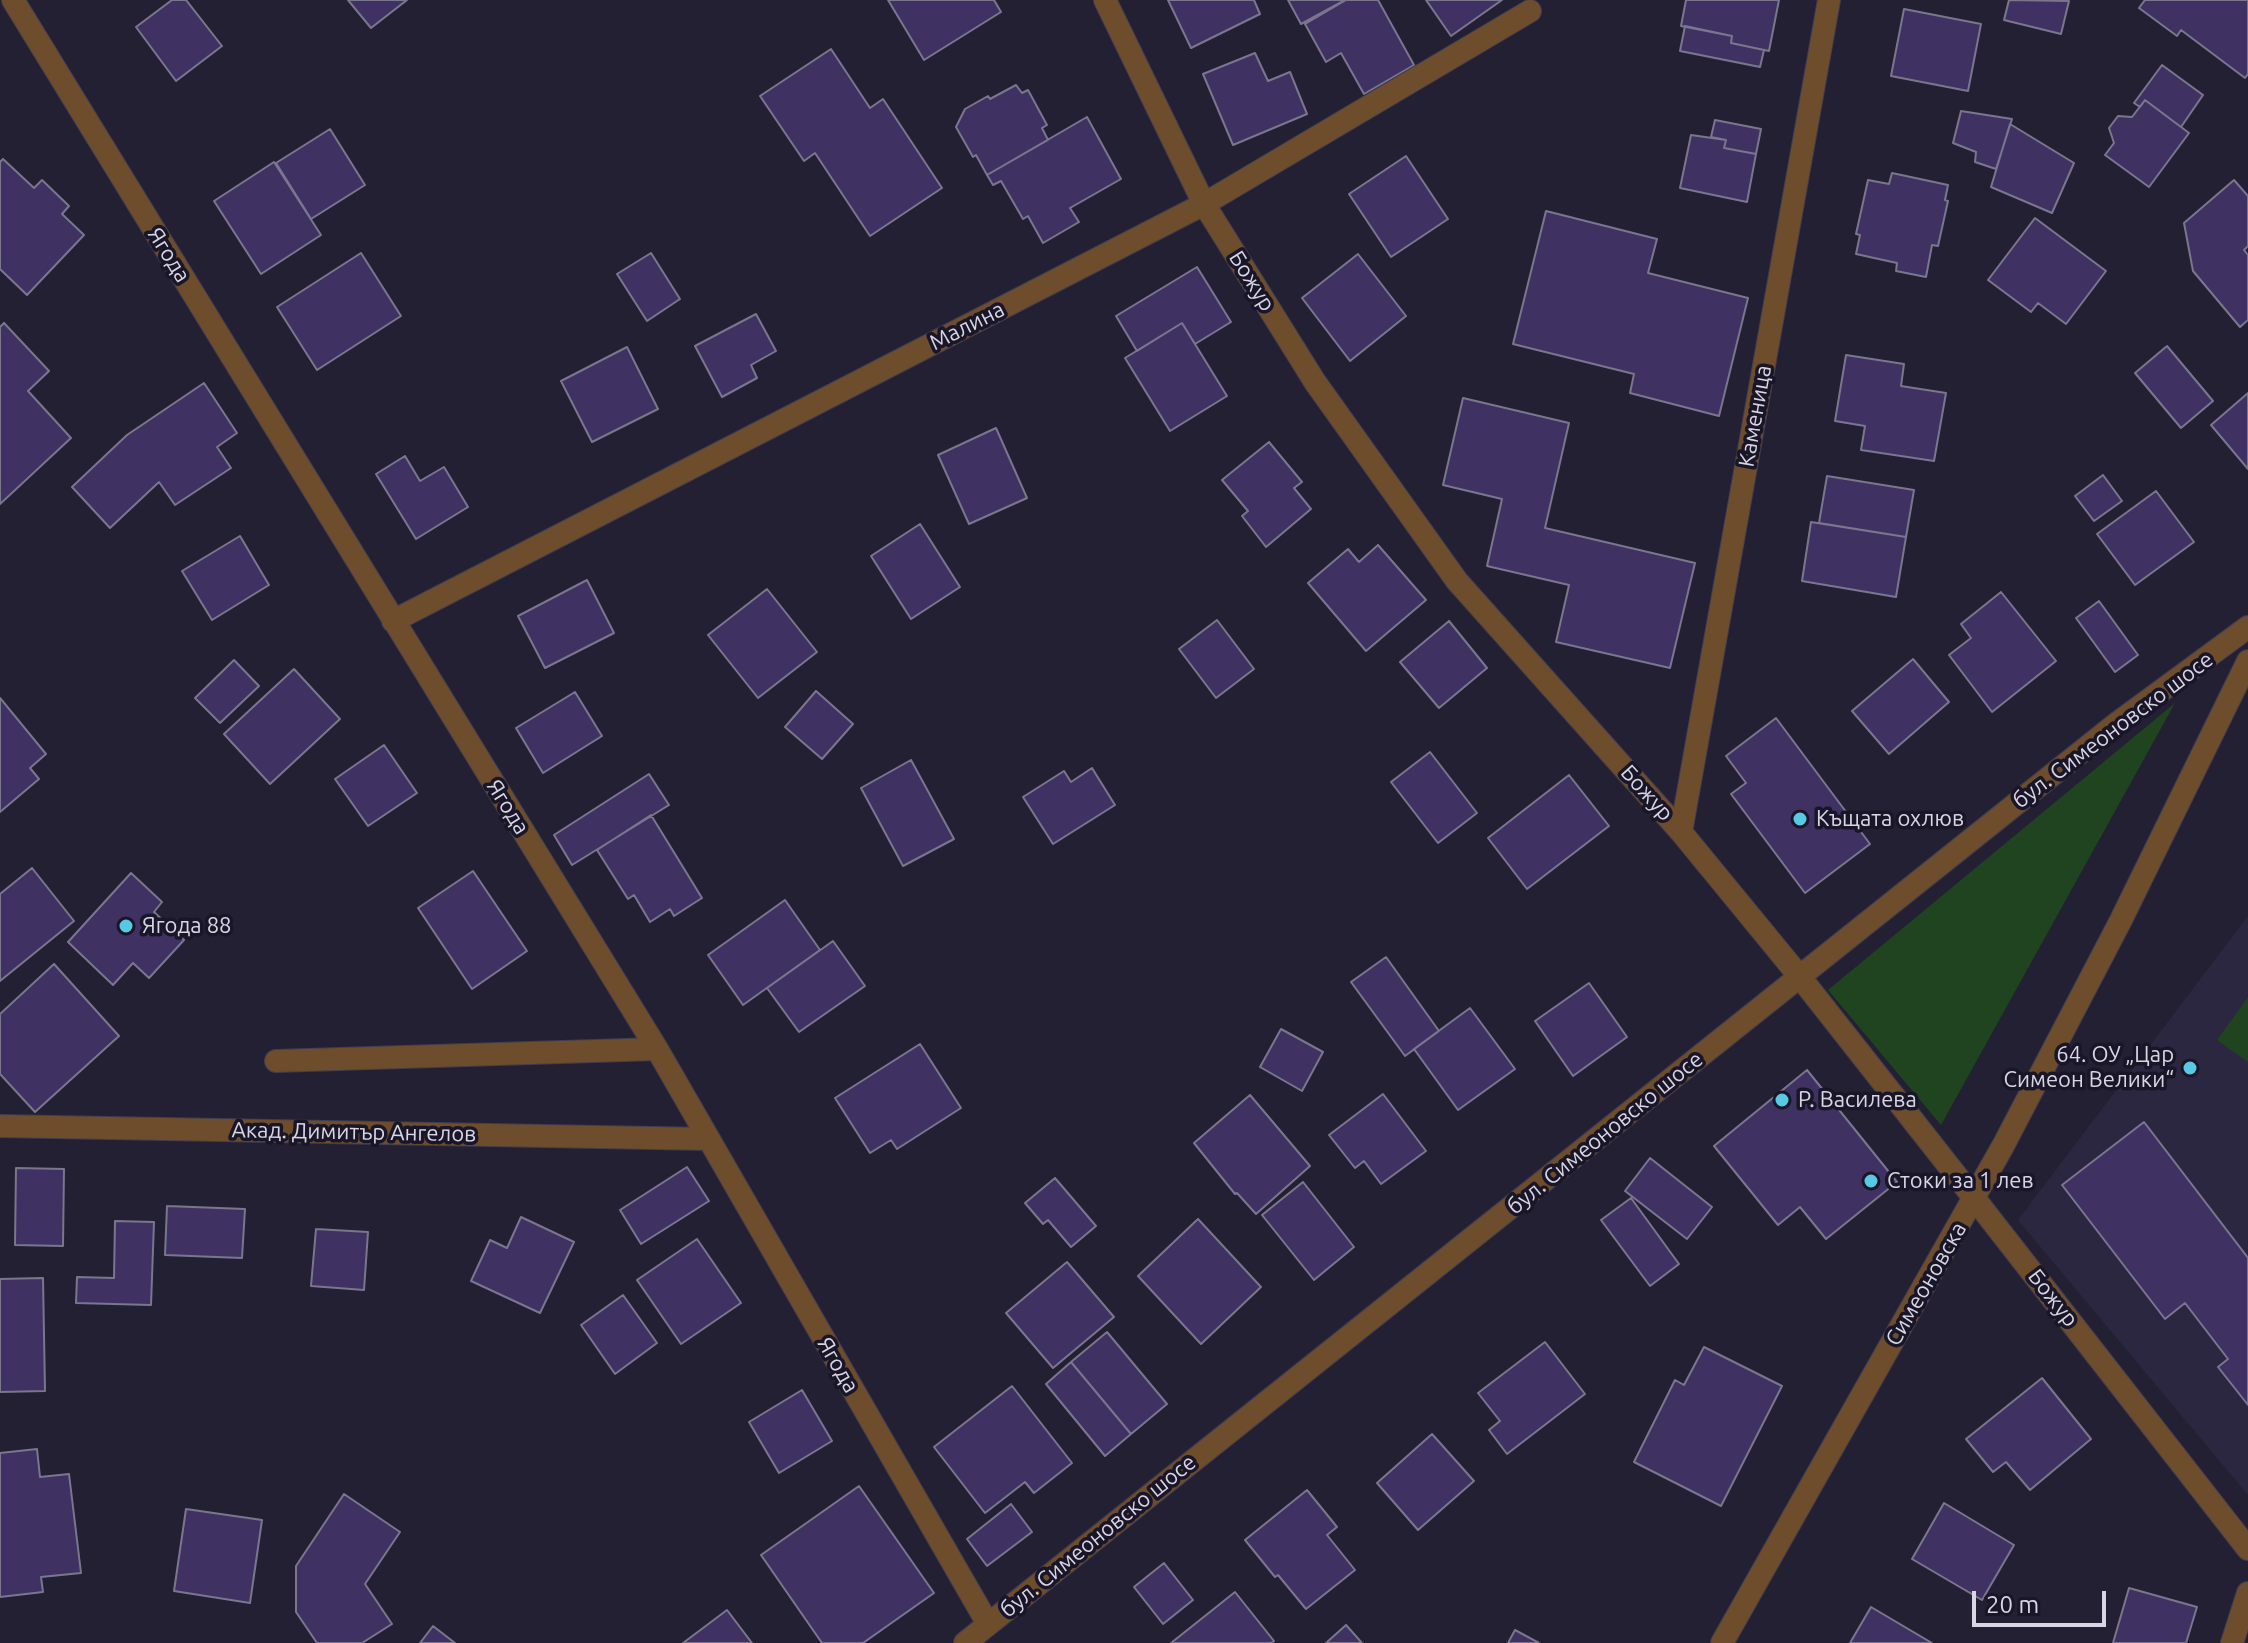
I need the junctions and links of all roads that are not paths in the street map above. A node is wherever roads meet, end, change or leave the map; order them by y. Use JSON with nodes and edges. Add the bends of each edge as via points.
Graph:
{"nodes":[{"id":1,"x":13,"y":0,"type":"edge"},
{"id":2,"x":1105,"y":0,"type":"edge"},
{"id":3,"x":1829,"y":0,"type":"edge"},
{"id":4,"x":1530,"y":11,"type":"dead end"},
{"id":5,"x":1204,"y":204,"type":"junction"},
{"id":6,"x":393,"y":621,"type":"junction"},
{"id":7,"x":2248,"y":627,"type":"edge"},
{"id":8,"x":2248,"y":661,"type":"edge"},
{"id":9,"x":1681,"y":832,"type":"junction"},
{"id":10,"x":1800,"y":977,"type":"junction"},
{"id":11,"x":657,"y":1049,"type":"junction"},
{"id":12,"x":276,"y":1061,"type":"dead end"},
{"id":13,"x":0,"y":1126,"type":"edge"},
{"id":14,"x":708,"y":1139,"type":"junction"},
{"id":15,"x":1974,"y":1198,"type":"junction"},
{"id":16,"x":2248,"y":1549,"type":"edge"},
{"id":17,"x":2248,"y":1593,"type":"edge"},
{"id":18,"x":988,"y":1624,"type":"junction"},
{"id":19,"x":965,"y":1643,"type":"edge"},
{"id":20,"x":1722,"y":1643,"type":"edge"},
{"id":21,"x":2232,"y":1643,"type":"edge"}],
"edges":[{"from":1,"to":6,"type":"street","name":"Ягода"},
{"from":2,"to":5,"type":"street","name":"Божур"},
{"from":3,"to":9,"type":"street","name":"Каменица"},
{"from":4,"to":5,"type":"street","name":"Малина"},
{"from":5,"to":6,"type":"street","name":"Малина"},
{"from":5,"to":9,"type":"street","name":"Божур","via":[[1315,382],[1457,581]]},
{"from":6,"to":11,"type":"street","name":"Ягода"},
{"from":7,"to":10,"type":"street","name":"бул. Симеоновско шосе","via":[[2116,724]]},
{"from":8,"to":15,"type":"street","name":"Симеоновска","via":[[2121,920]]},
{"from":9,"to":10,"type":"street","name":"Божур"},
{"from":10,"to":15,"type":"street","name":"Божур"},
{"from":10,"to":18,"type":"street","name":"бул. Симеоновско шосе"},
{"from":11,"to":12,"type":"street"},
{"from":11,"to":14,"type":"street","name":"Ягода"},
{"from":13,"to":14,"type":"street","name":"Акад. Димитър Ангелов"},
{"from":14,"to":18,"type":"street","name":"Ягода"},
{"from":15,"to":16,"type":"street","name":"Божур"},
{"from":15,"to":20,"type":"street","name":"Симеоновска"},
{"from":17,"to":21,"type":"street"},
{"from":18,"to":19,"type":"street","name":"бул. Симеоновско шосе"}]}
